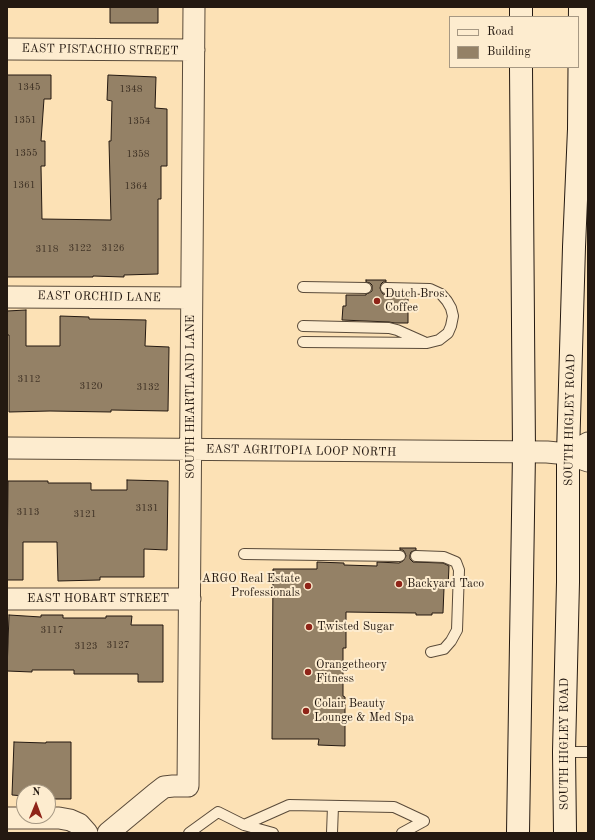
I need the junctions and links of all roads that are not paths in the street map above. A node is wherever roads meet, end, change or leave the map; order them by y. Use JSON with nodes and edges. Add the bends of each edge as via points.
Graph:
{"nodes":[{"id":1,"x":194,"y":7,"type":"edge"},
{"id":2,"x":580,"y":7,"type":"edge"},
{"id":3,"x":7,"y":49,"type":"edge"},
{"id":4,"x":194,"y":50,"type":"junction"},
{"id":5,"x":521,"y":68,"type":"edge"},
{"id":6,"x":303,"y":287,"type":"dead end"},
{"id":7,"x":366,"y":288,"type":"dead end"},
{"id":8,"x":386,"y":288,"type":"dead end"},
{"id":9,"x":7,"y":296,"type":"edge"},
{"id":10,"x":191,"y":298,"type":"junction"},
{"id":11,"x":303,"y":326,"type":"dead end"},
{"id":12,"x":303,"y":342,"type":"dead end"},
{"id":13,"x":427,"y":343,"type":"junction"},
{"id":14,"x":588,"y":443,"type":"edge"},
{"id":15,"x":7,"y":448,"type":"edge"},
{"id":16,"x":191,"y":450,"type":"junction"},
{"id":17,"x":524,"y":452,"type":"junction"},
{"id":18,"x":568,"y":456,"type":"edge"},
{"id":19,"x":244,"y":554,"type":"dead end"},
{"id":20,"x":400,"y":556,"type":"dead end"},
{"id":21,"x":416,"y":556,"type":"dead end"},
{"id":22,"x":7,"y":599,"type":"edge"},
{"id":23,"x":190,"y":599,"type":"junction"},
{"id":24,"x":431,"y":652,"type":"dead end"},
{"id":25,"x":564,"y":752,"type":"junction"},
{"id":26,"x":588,"y":752,"type":"edge"},
{"id":27,"x":333,"y":806,"type":"junction"},
{"id":28,"x":7,"y":818,"type":"edge"},
{"id":29,"x":247,"y":829,"type":"edge"},
{"id":30,"x":87,"y":833,"type":"edge"},
{"id":31,"x":108,"y":833,"type":"edge"},
{"id":32,"x":189,"y":833,"type":"edge"},
{"id":33,"x":273,"y":833,"type":"edge"},
{"id":34,"x":332,"y":833,"type":"edge"},
{"id":35,"x":402,"y":833,"type":"edge"},
{"id":36,"x":518,"y":833,"type":"edge"},
{"id":37,"x":565,"y":833,"type":"edge"}],
"edges":[{"from":1,"to":4,"type":"street","name":"SOUTH HEARTLAND LANE"},
{"from":2,"to":18,"type":"main road","name":"SOUTH HIGLEY ROAD","via":[[579,129]]},
{"from":3,"to":4,"type":"street","name":"EAST PISTACHIO STREET"},
{"from":4,"to":10,"type":"street","name":"SOUTH HEARTLAND LANE"},
{"from":5,"to":17,"type":"main road"},
{"from":6,"to":7,"type":"lane"},
{"from":8,"to":13,"type":"lane","via":[[430,289],[441,294],[448,302],[453,316],[448,333],[439,340]]},
{"from":9,"to":10,"type":"street","name":"EAST ORCHID LANE"},
{"from":10,"to":16,"type":"street","name":"SOUTH HEARTLAND LANE"},
{"from":11,"to":13,"type":"lane","via":[[389,328]]},
{"from":12,"to":13,"type":"lane"},
{"from":14,"to":18,"type":"street"},
{"from":15,"to":16,"type":"street","name":"EAST AGRITOPIA LOOP NORTH"},
{"from":16,"to":17,"type":"street","name":"EAST AGRITOPIA LOOP NORTH"},
{"from":16,"to":23,"type":"street","name":"SOUTH HEARTLAND LANE"},
{"from":17,"to":18,"type":"street","name":"EAST AGRITOPIA LOOP NORTH"},
{"from":17,"to":36,"type":"main road"},
{"from":18,"to":25,"type":"main road","name":"SOUTH HIGLEY ROAD"},
{"from":19,"to":20,"type":"lane"},
{"from":21,"to":24,"type":"lane","via":[[444,557],[456,562],[459,570],[457,630],[444,649]]},
{"from":22,"to":23,"type":"street","name":"EAST HOBART STREET"},
{"from":23,"to":31,"type":"street","name":"SOUTH HEARTLAND LANE","via":[[188,786],[164,787]]},
{"from":25,"to":26,"type":"lane"},
{"from":25,"to":37,"type":"main road","name":"SOUTH HIGLEY ROAD"},
{"from":27,"to":29,"type":"lane","via":[[289,805]]},
{"from":27,"to":34,"type":"lane"},
{"from":27,"to":35,"type":"lane","via":[[394,807],[424,821]]},
{"from":28,"to":30,"type":"street","via":[[70,820]]},
{"from":29,"to":32,"type":"lane","via":[[218,812]]},
{"from":29,"to":33,"type":"lane"}]}
